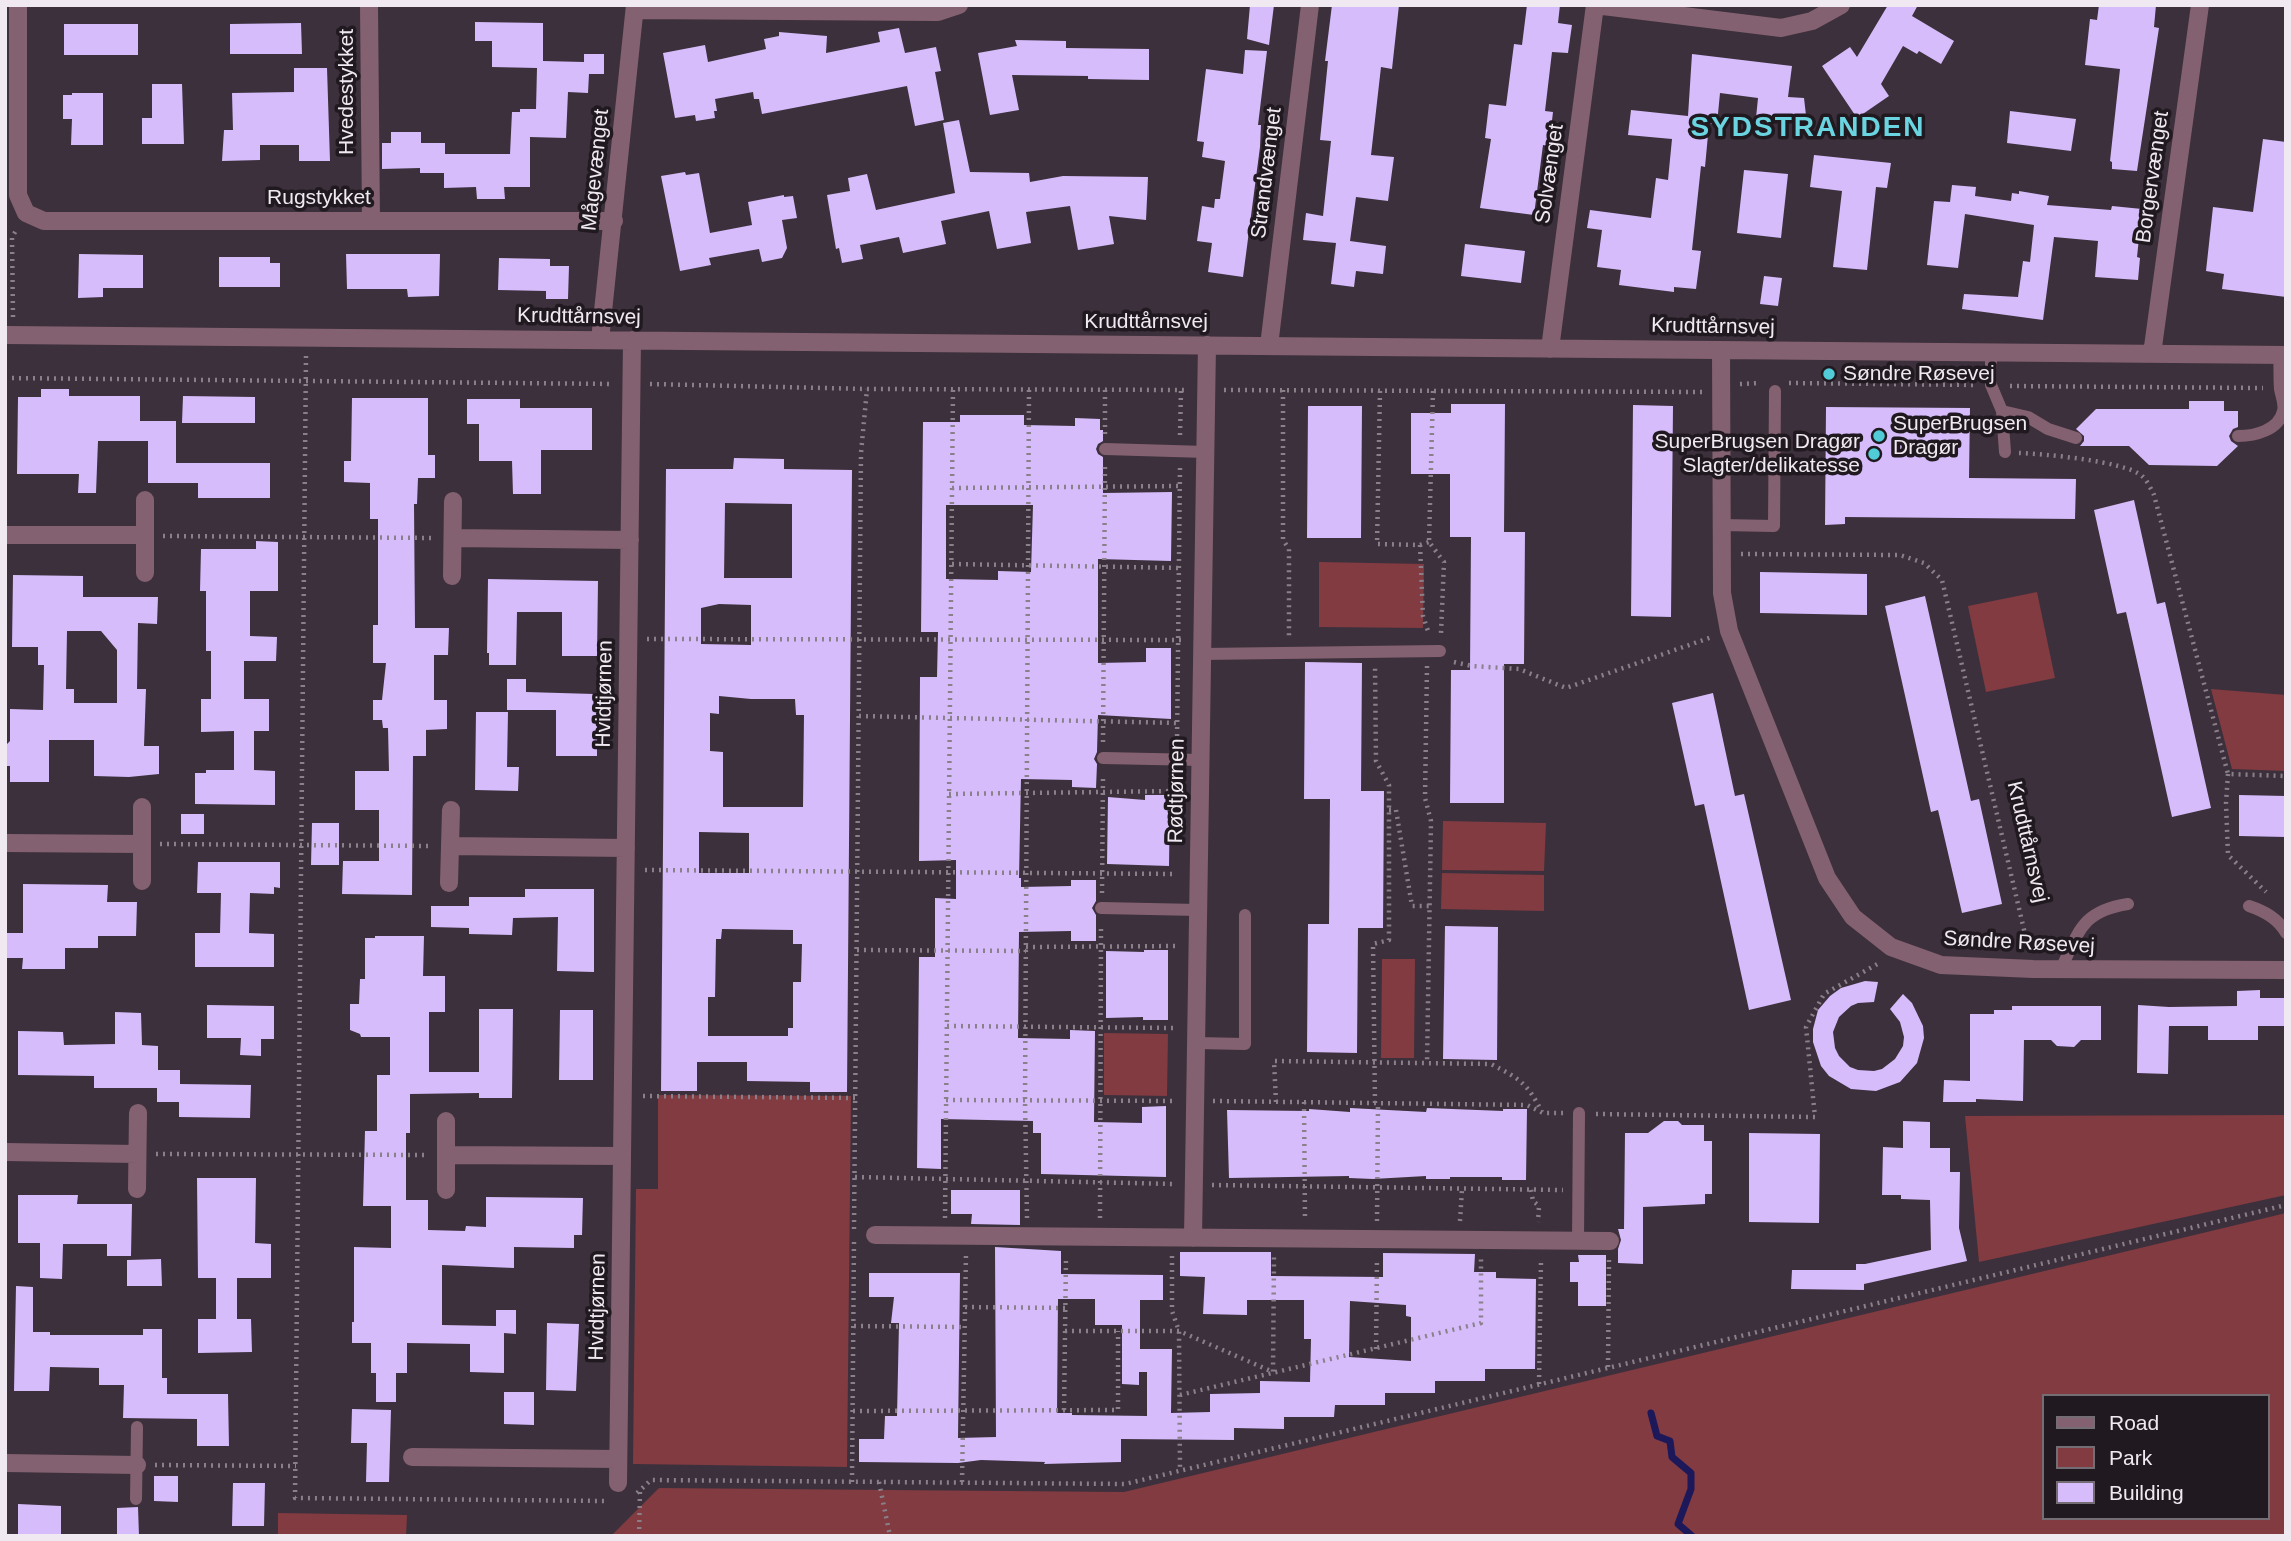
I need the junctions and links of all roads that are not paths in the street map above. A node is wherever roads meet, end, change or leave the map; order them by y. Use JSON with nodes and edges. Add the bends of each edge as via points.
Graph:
{"nodes":[{"id":1,"x":18,"y":5,"type":"edge"},
{"id":2,"x":369,"y":5,"type":"edge"},
{"id":3,"x":958,"y":5,"type":"edge"},
{"id":4,"x":1310,"y":5,"type":"edge"},
{"id":5,"x":1595,"y":5,"type":"edge"},
{"id":6,"x":1841,"y":5,"type":"edge"},
{"id":7,"x":2200,"y":5,"type":"edge"},
{"id":8,"x":635,"y":8,"type":"edge"},
{"id":9,"x":371,"y":221,"type":"junction"},
{"id":10,"x":614,"y":221,"type":"junction"},
{"id":11,"x":9,"y":335,"type":"edge"},
{"id":12,"x":600,"y":340,"type":"junction"},
{"id":13,"x":632,"y":340,"type":"junction"},
{"id":14,"x":1208,"y":345,"type":"junction"},
{"id":15,"x":1269,"y":346,"type":"junction"},
{"id":16,"x":1550,"y":349,"type":"junction"},
{"id":17,"x":1721,"y":350,"type":"junction"},
{"id":18,"x":1991,"y":353,"type":"junction"},
{"id":19,"x":2152,"y":354,"type":"junction"},
{"id":20,"x":2283,"y":355,"type":"edge"},
{"id":21,"x":1776,"y":386,"type":"road end"},
{"id":22,"x":2002,"y":411,"type":"junction"},
{"id":23,"x":2238,"y":436,"type":"dead end"},
{"id":24,"x":2076,"y":438,"type":"dead end"},
{"id":25,"x":1105,"y":449,"type":"road end"},
{"id":26,"x":1206,"y":452,"type":"junction"},
{"id":27,"x":2005,"y":452,"type":"road end"},
{"id":28,"x":145,"y":500,"type":"dead end"},
{"id":29,"x":453,"y":501,"type":"dead end"},
{"id":30,"x":1721,"y":525,"type":"junction"},
{"id":31,"x":5,"y":535,"type":"edge"},
{"id":32,"x":145,"y":536,"type":"junction"},
{"id":33,"x":453,"y":538,"type":"junction"},
{"id":34,"x":630,"y":540,"type":"junction"},
{"id":35,"x":145,"y":573,"type":"dead end"},
{"id":36,"x":453,"y":576,"type":"dead end"},
{"id":37,"x":1202,"y":647,"type":"junction"},
{"id":38,"x":1436,"y":654,"type":"road end"},
{"id":39,"x":1103,"y":758,"type":"road end"},
{"id":40,"x":1200,"y":760,"type":"junction"},
{"id":41,"x":142,"y":807,"type":"dead end"},
{"id":42,"x":451,"y":810,"type":"dead end"},
{"id":43,"x":5,"y":843,"type":"edge"},
{"id":44,"x":142,"y":844,"type":"junction"},
{"id":45,"x":450,"y":846,"type":"junction"},
{"id":46,"x":626,"y":848,"type":"junction"},
{"id":47,"x":142,"y":881,"type":"dead end"},
{"id":48,"x":449,"y":883,"type":"dead end"},
{"id":49,"x":2127,"y":904,"type":"dead end"},
{"id":50,"x":2249,"y":906,"type":"dead end"},
{"id":51,"x":1101,"y":908,"type":"road end"},
{"id":52,"x":1198,"y":910,"type":"junction"},
{"id":53,"x":1245,"y":915,"type":"dead end"},
{"id":54,"x":2286,"y":933,"type":"edge"},
{"id":55,"x":2060,"y":969,"type":"junction"},
{"id":56,"x":2286,"y":970,"type":"edge"},
{"id":57,"x":1196,"y":1044,"type":"junction"},
{"id":58,"x":138,"y":1113,"type":"dead end"},
{"id":59,"x":1579,"y":1113,"type":"road end"},
{"id":60,"x":446,"y":1121,"type":"dead end"},
{"id":61,"x":5,"y":1152,"type":"edge"},
{"id":62,"x":138,"y":1154,"type":"junction"},
{"id":63,"x":446,"y":1155,"type":"junction"},
{"id":64,"x":622,"y":1156,"type":"junction"},
{"id":65,"x":137,"y":1189,"type":"dead end"},
{"id":66,"x":446,"y":1190,"type":"dead end"},
{"id":67,"x":875,"y":1235,"type":"dead end"},
{"id":68,"x":1193,"y":1238,"type":"junction"},
{"id":69,"x":1578,"y":1240,"type":"junction"},
{"id":70,"x":1610,"y":1241,"type":"road end"},
{"id":71,"x":137,"y":1427,"type":"dead end"},
{"id":72,"x":412,"y":1457,"type":"dead end"},
{"id":73,"x":618,"y":1459,"type":"junction"},
{"id":74,"x":5,"y":1463,"type":"edge"},
{"id":75,"x":137,"y":1465,"type":"junction"},
{"id":76,"x":618,"y":1483,"type":"dead end"},
{"id":77,"x":136,"y":1499,"type":"dead end"}],
"edges":[{"from":1,"to":9,"type":"street","name":"Rugstykket","via":[[18,195],[26,213],[44,221]]},
{"from":2,"to":9,"type":"street","name":"Hvedestykket"},
{"from":3,"to":8,"type":"street","via":[[938,12]]},
{"from":4,"to":15,"type":"street","name":"Strandvænget"},
{"from":5,"to":6,"type":"street","via":[[1781,28],[1812,21]]},
{"from":5,"to":16,"type":"street","name":"Solvænget"},
{"from":7,"to":19,"type":"street","name":"Borgervænget"},
{"from":8,"to":10,"type":"street","name":"Mågevænget"},
{"from":9,"to":10,"type":"street","name":"Rugstykket"},
{"from":10,"to":12,"type":"street","name":"Mågevænget"},
{"from":11,"to":12,"type":"street","name":"Krudttårnsvej"},
{"from":12,"to":13,"type":"street","name":"Krudttårnsvej"},
{"from":13,"to":14,"type":"street","name":"Krudttårnsvej"},
{"from":13,"to":34,"type":"street","name":"Hvidtjørnen"},
{"from":14,"to":15,"type":"street","name":"Krudttårnsvej"},
{"from":14,"to":26,"type":"street","name":"Rødtjørnen"},
{"from":15,"to":16,"type":"street","name":"Krudttårnsvej"},
{"from":16,"to":17,"type":"street","name":"Krudttårnsvej"},
{"from":17,"to":18,"type":"street","name":"Krudttårnsvej"},
{"from":17,"to":30,"type":"street","name":"Søndre Røsevej"},
{"from":18,"to":19,"type":"street","name":"Krudttårnsvej"},
{"from":18,"to":22,"type":"lane","via":[[1991,385]]},
{"from":19,"to":20,"type":"street","name":"Krudttårnsvej"},
{"from":20,"to":23,"type":"lane","via":[[2281,417],[2262,433]]},
{"from":21,"to":30,"type":"lane","via":[[1774,526]]},
{"from":22,"to":24,"type":"lane","via":[[2028,416]]},
{"from":22,"to":27,"type":"lane"},
{"from":25,"to":26,"type":"lane"},
{"from":26,"to":37,"type":"street","name":"Rødtjørnen"},
{"from":28,"to":32,"type":"street"},
{"from":29,"to":33,"type":"street"},
{"from":30,"to":55,"type":"street","name":"Søndre Røsevej","via":[[1722,593],[1729,632],[1827,878],[1853,917],[1891,947],[1941,965]]},
{"from":31,"to":32,"type":"street"},
{"from":32,"to":35,"type":"street"},
{"from":33,"to":34,"type":"street"},
{"from":33,"to":36,"type":"street"},
{"from":34,"to":46,"type":"street","name":"Hvidtjørnen"},
{"from":37,"to":38,"type":"lane"},
{"from":37,"to":40,"type":"street","name":"Rødtjørnen"},
{"from":39,"to":40,"type":"lane"},
{"from":40,"to":52,"type":"street","name":"Rødtjørnen"},
{"from":41,"to":44,"type":"street"},
{"from":42,"to":45,"type":"street"},
{"from":43,"to":44,"type":"street"},
{"from":44,"to":47,"type":"street"},
{"from":45,"to":46,"type":"street"},
{"from":45,"to":48,"type":"street"},
{"from":46,"to":64,"type":"street","name":"Hvidtjørnen"},
{"from":49,"to":55,"type":"lane","via":[[2095,914],[2082,926]]},
{"from":50,"to":54,"type":"lane","via":[[2264,911]]},
{"from":51,"to":52,"type":"lane"},
{"from":52,"to":57,"type":"street","name":"Rødtjørnen"},
{"from":53,"to":57,"type":"lane","via":[[1244,1044]]},
{"from":55,"to":56,"type":"street","name":"Søndre Røsevej"},
{"from":57,"to":68,"type":"street","name":"Rødtjørnen"},
{"from":58,"to":62,"type":"street"},
{"from":59,"to":69,"type":"lane"},
{"from":60,"to":63,"type":"street"},
{"from":61,"to":62,"type":"street"},
{"from":62,"to":65,"type":"street"},
{"from":63,"to":64,"type":"street"},
{"from":63,"to":66,"type":"street"},
{"from":64,"to":73,"type":"street","name":"Hvidtjørnen"},
{"from":67,"to":68,"type":"street"},
{"from":68,"to":69,"type":"street"},
{"from":69,"to":70,"type":"street"},
{"from":71,"to":75,"type":"lane"},
{"from":72,"to":73,"type":"street"},
{"from":73,"to":76,"type":"street","name":"Hvidtjørnen"},
{"from":74,"to":75,"type":"street"},
{"from":75,"to":77,"type":"lane"}]}
